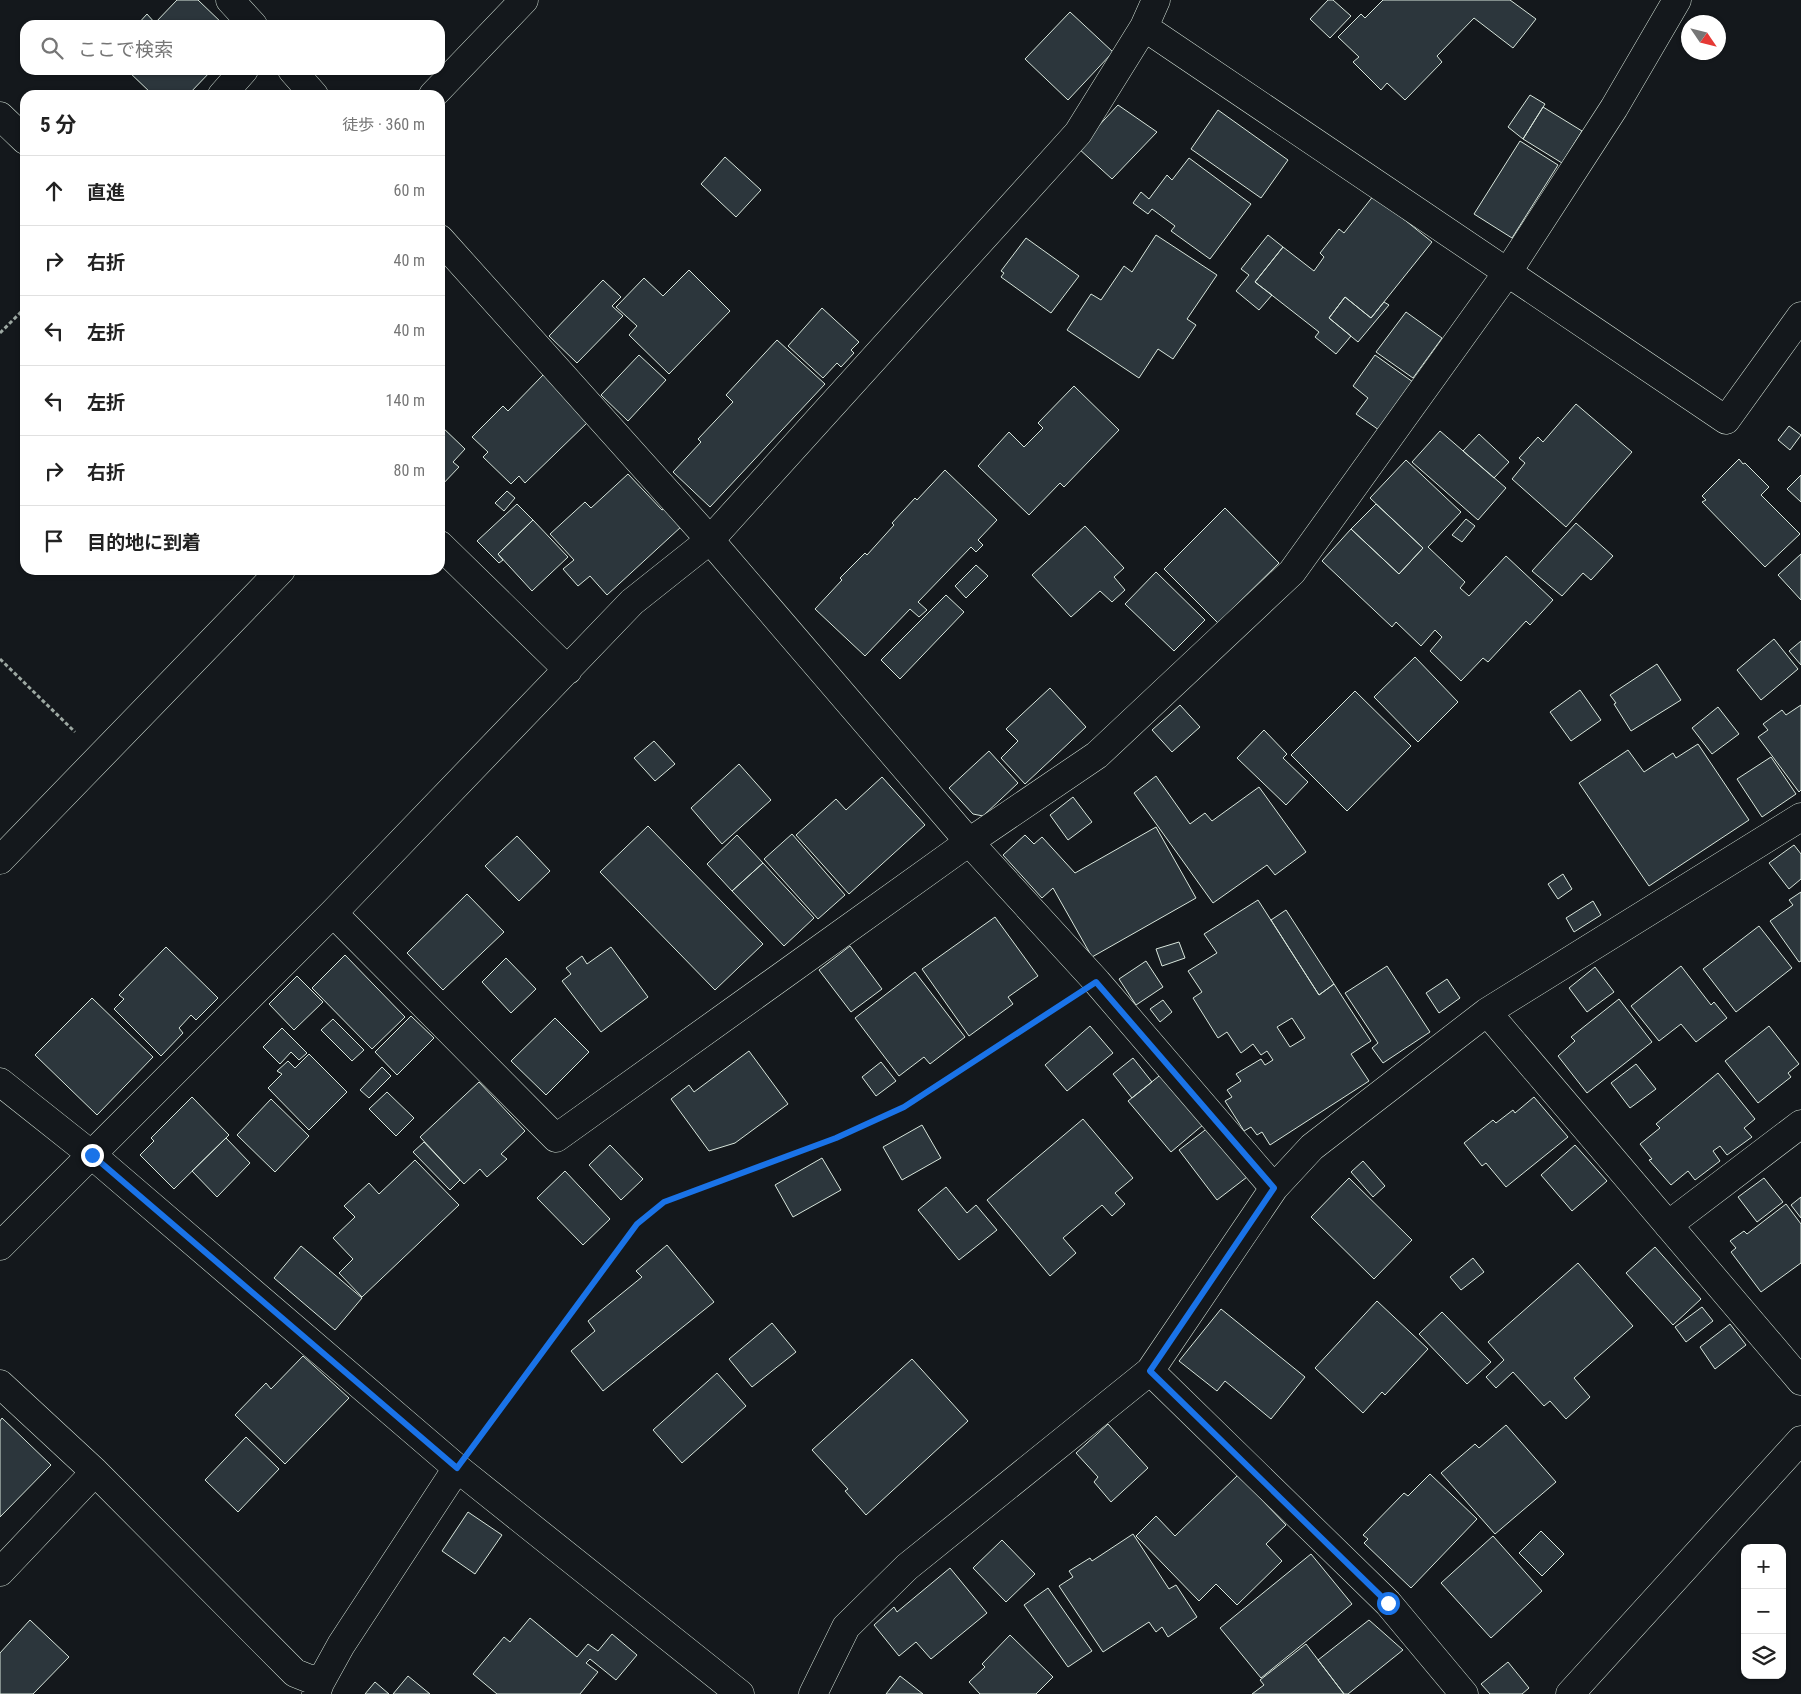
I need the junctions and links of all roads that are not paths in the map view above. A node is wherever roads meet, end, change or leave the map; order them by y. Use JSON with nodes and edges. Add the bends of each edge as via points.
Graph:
{"nodes":[{"id":1,"x":230,"y":0,"type":"edge"},
{"id":2,"x":524,"y":0,"type":"edge"},
{"id":3,"x":1156,"y":0,"type":"edge"},
{"id":4,"x":1677,"y":0,"type":"edge"},
{"id":5,"x":248,"y":20,"type":"edge"},
{"id":6,"x":1144,"y":27,"type":"junction"},
{"id":7,"x":240,"y":75,"type":"edge"},
{"id":8,"x":296,"y":75,"type":"edge"},
{"id":9,"x":226,"y":90,"type":"edge"},
{"id":10,"x":310,"y":90,"type":"edge"},
{"id":11,"x":438,"y":90,"type":"edge"},
{"id":12,"x":0,"y":116,"type":"edge"},
{"id":13,"x":20,"y":135,"type":"edge"},
{"id":14,"x":445,"y":245,"type":"edge"},
{"id":15,"x":1507,"y":273,"type":"junction"},
{"id":16,"x":1801,"y":316,"type":"edge"},
{"id":17,"x":710,"y":540,"type":"junction"},
{"id":18,"x":445,"y":550,"type":"edge"},
{"id":19,"x":276,"y":575,"type":"edge"},
{"id":20,"x":568,"y":670,"type":"junction"},
{"id":21,"x":1801,"y":817,"type":"edge"},
{"id":22,"x":970,"y":842,"type":"junction"},
{"id":23,"x":0,"y":860,"type":"edge"},
{"id":24,"x":333,"y":913,"type":"junction"},
{"id":25,"x":1487,"y":1012,"type":"junction"},
{"id":26,"x":0,"y":1082,"type":"edge"},
{"id":27,"x":1801,"y":1124,"type":"edge"},
{"id":28,"x":92,"y":1155,"type":"junction"},
{"id":29,"x":1274,"y":1188,"type":"junction"},
{"id":30,"x":1668,"y":1225,"type":"junction"},
{"id":31,"x":0,"y":1246,"type":"edge"},
{"id":32,"x":1150,"y":1371,"type":"junction"},
{"id":33,"x":1801,"y":1381,"type":"edge"},
{"id":34,"x":0,"y":1384,"type":"edge"},
{"id":35,"x":1801,"y":1440,"type":"edge"},
{"id":36,"x":457,"y":1468,"type":"junction"},
{"id":37,"x":95,"y":1472,"type":"junction"},
{"id":38,"x":0,"y":1572,"type":"edge"},
{"id":39,"x":318,"y":1689,"type":"edge"},
{"id":40,"x":740,"y":1694,"type":"edge"},
{"id":41,"x":813,"y":1694,"type":"edge"},
{"id":42,"x":1464,"y":1694,"type":"edge"},
{"id":43,"x":1570,"y":1694,"type":"edge"}],
"edges":[{"from":1,"to":5,"type":"street"},
{"from":2,"to":11,"type":"street"},
{"from":3,"to":6,"type":"street"},
{"from":4,"to":15,"type":"street","via":[[1614,108]]},
{"from":6,"to":15,"type":"street"},
{"from":6,"to":17,"type":"street","via":[[1078,133]]},
{"from":7,"to":9,"type":"street"},
{"from":8,"to":10,"type":"street"},
{"from":12,"to":13,"type":"street"},
{"from":14,"to":17,"type":"street"},
{"from":15,"to":16,"type":"street","via":[[1726,420]]},
{"from":15,"to":22,"type":"street","via":[[1292,572],[1097,755]]},
{"from":17,"to":20,"type":"street","via":[[632,602]]},
{"from":17,"to":22,"type":"street"},
{"from":18,"to":20,"type":"street"},
{"from":19,"to":23,"type":"street"},
{"from":20,"to":24,"type":"street"},
{"from":21,"to":25,"type":"street"},
{"from":22,"to":24,"type":"street","via":[[556,1138]]},
{"from":22,"to":29,"type":"street"},
{"from":24,"to":28,"type":"street"},
{"from":25,"to":29,"type":"street","via":[[1312,1147]]},
{"from":25,"to":30,"type":"street"},
{"from":26,"to":28,"type":"street"},
{"from":27,"to":30,"type":"street"},
{"from":28,"to":31,"type":"street"},
{"from":28,"to":36,"type":"street"},
{"from":29,"to":32,"type":"street"},
{"from":30,"to":33,"type":"street"},
{"from":32,"to":41,"type":"street","via":[[907,1567],[846,1627]]},
{"from":32,"to":42,"type":"street","via":[[1388,1603]]},
{"from":34,"to":37,"type":"street"},
{"from":35,"to":43,"type":"street"},
{"from":36,"to":39,"type":"street","via":[[341,1645]]},
{"from":36,"to":40,"type":"street"},
{"from":37,"to":38,"type":"street"},
{"from":37,"to":39,"type":"street","via":[[295,1673]]}]}
